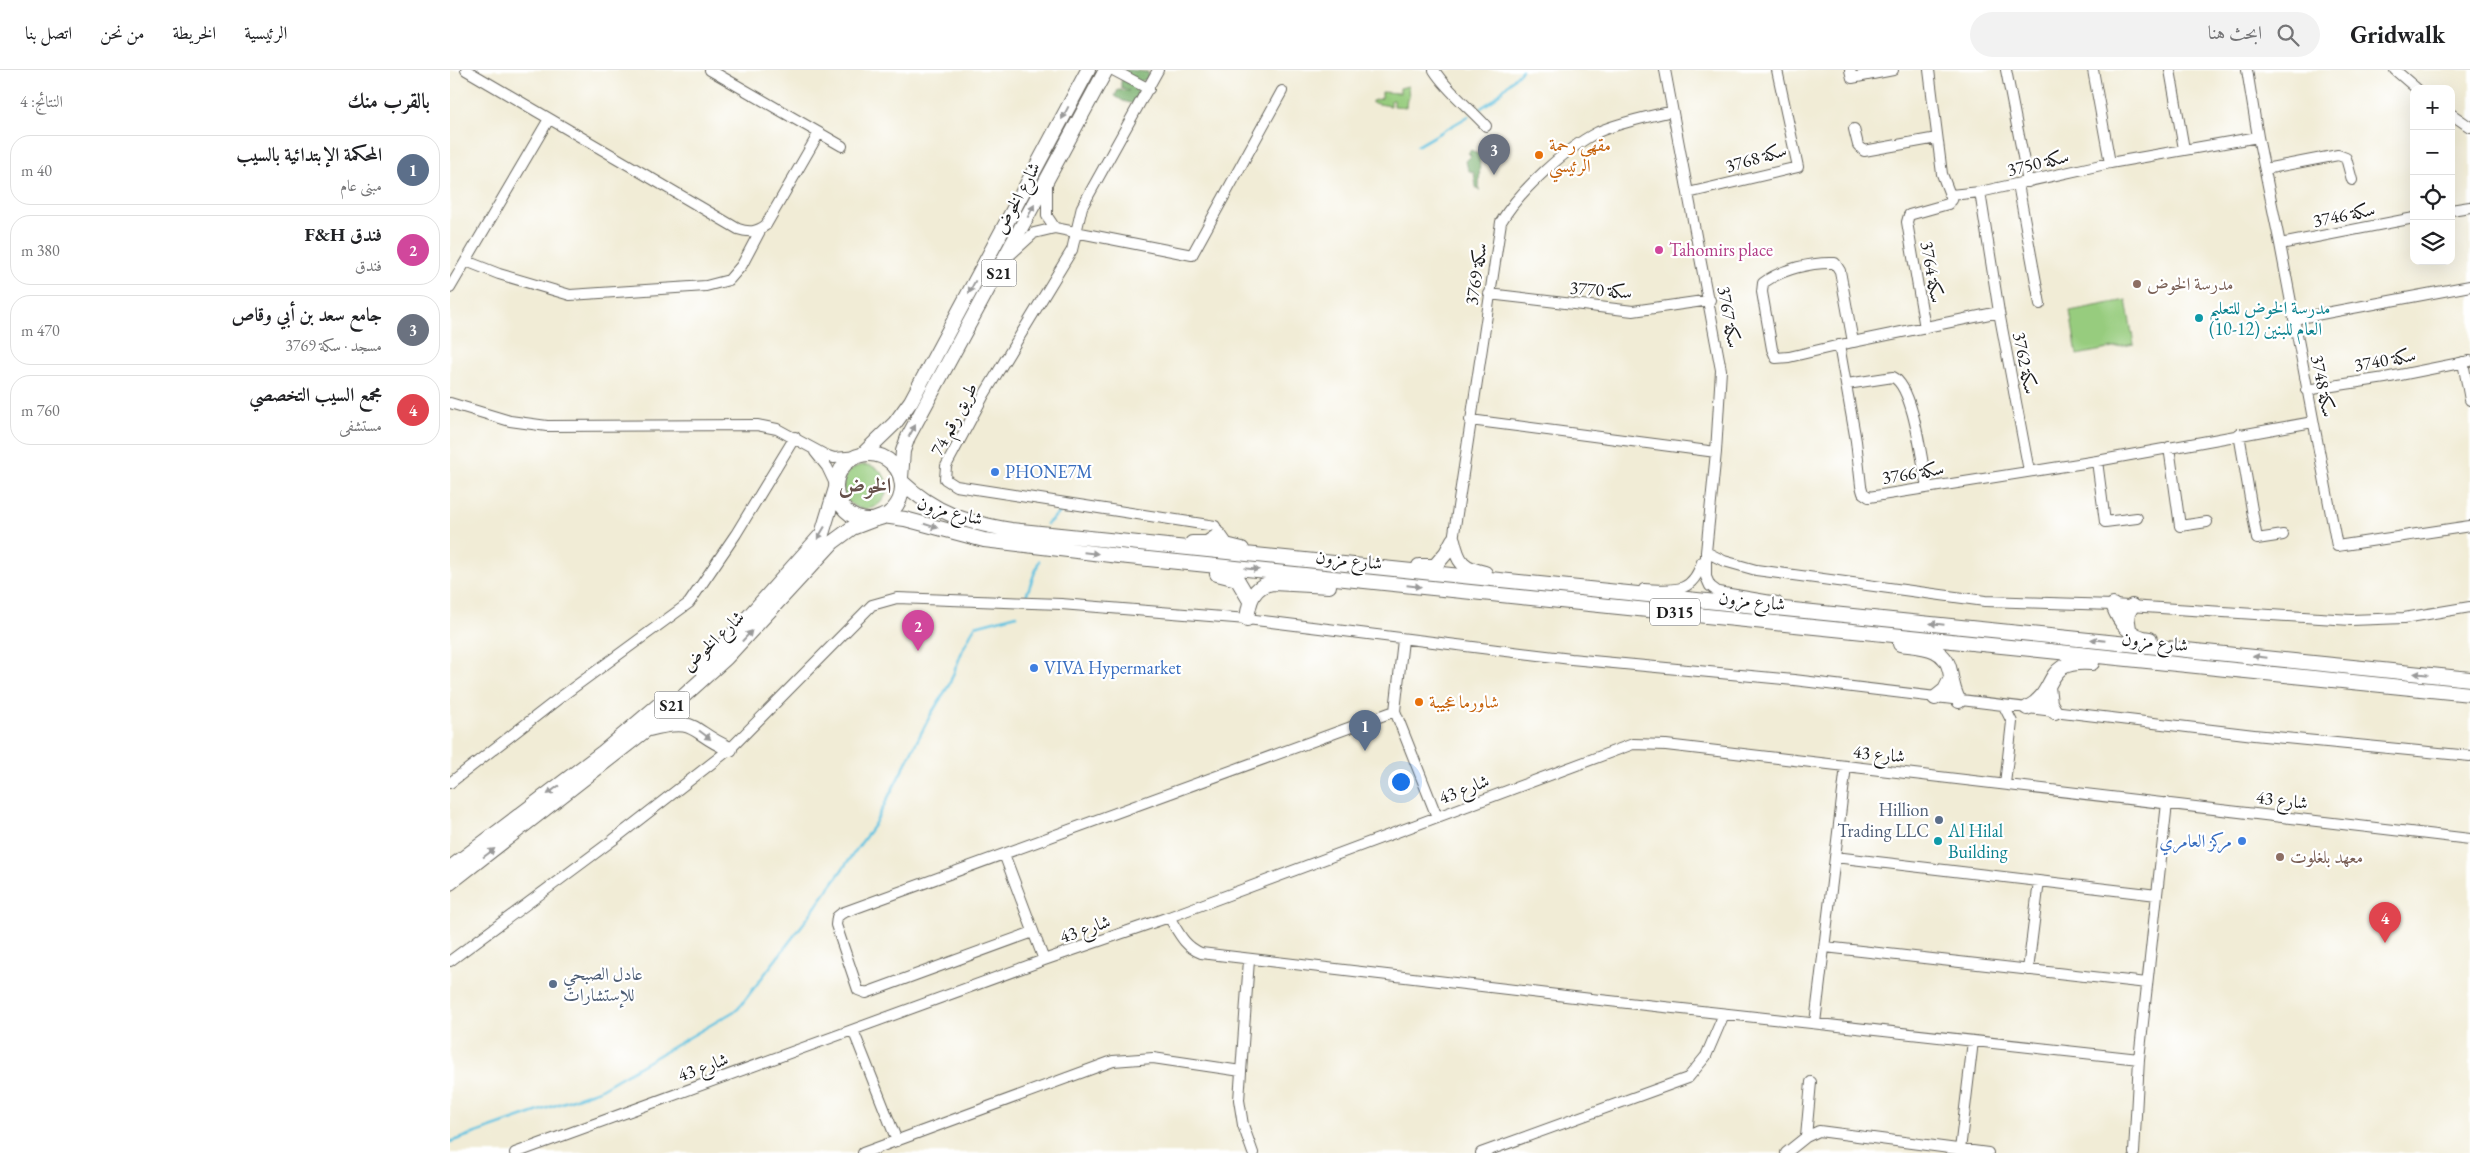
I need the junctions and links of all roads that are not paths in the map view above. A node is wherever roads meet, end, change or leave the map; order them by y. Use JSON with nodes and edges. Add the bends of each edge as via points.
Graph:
{"nodes":[{"id":1,"x":466,"y":70,"type":"edge"},
{"id":2,"x":710,"y":70,"type":"edge"},
{"id":3,"x":1088,"y":70,"type":"edge"},
{"id":4,"x":1106,"y":70,"type":"edge"},
{"id":5,"x":1113,"y":70,"type":"edge"},
{"id":6,"x":1158,"y":70,"type":"edge"},
{"id":7,"x":1434,"y":70,"type":"edge"},
{"id":8,"x":1665,"y":70,"type":"edge"},
{"id":9,"x":1777,"y":70,"type":"edge"},
{"id":10,"x":1893,"y":70,"type":"edge"},
{"id":11,"x":1929,"y":70,"type":"edge"},
{"id":12,"x":2006,"y":70,"type":"edge"},
{"id":13,"x":2093,"y":70,"type":"edge"},
{"id":14,"x":2170,"y":70,"type":"edge"},
{"id":15,"x":2248,"y":70,"type":"edge"},
{"id":16,"x":2395,"y":70,"type":"edge"},
{"id":17,"x":1851,"y":74,"type":"edge"},
{"id":18,"x":2412,"y":85,"type":"edge"},
{"id":19,"x":1149,"y":89,"type":"junction"},
{"id":20,"x":1282,"y":90,"type":"dead end"},
{"id":21,"x":1672,"y":111,"type":"junction"},
{"id":22,"x":2455,"y":117,"type":"edge"},
{"id":23,"x":549,"y":119,"type":"junction"},
{"id":24,"x":1486,"y":126,"type":"dead end"},
{"id":25,"x":2470,"y":127,"type":"edge"},
{"id":26,"x":1854,"y":128,"type":"dead end"},
{"id":27,"x":819,"y":133,"type":"junction"},
{"id":28,"x":2258,"y":137,"type":"junction"},
{"id":29,"x":1938,"y":138,"type":"junction"},
{"id":30,"x":842,"y":146,"type":"dead end"},
{"id":31,"x":2184,"y":149,"type":"junction"},
{"id":32,"x":2110,"y":163,"type":"junction"},
{"id":33,"x":2265,"y":169,"type":"junction"},
{"id":34,"x":2352,"y":180,"type":"dead end"},
{"id":35,"x":1047,"y":182,"type":"junction"},
{"id":36,"x":2023,"y":183,"type":"junction"},
{"id":37,"x":1980,"y":192,"type":"junction"},
{"id":38,"x":1688,"y":193,"type":"junction"},
{"id":39,"x":1951,"y":195,"type":"junction"},
{"id":40,"x":2470,"y":207,"type":"edge"},
{"id":41,"x":2455,"y":209,"type":"edge"},
{"id":42,"x":2410,"y":219,"type":"edge"},
{"id":43,"x":1055,"y":228,"type":"junction"},
{"id":44,"x":761,"y":229,"type":"junction"},
{"id":45,"x":1078,"y":232,"type":"junction"},
{"id":46,"x":2280,"y":244,"type":"junction"},
{"id":47,"x":1006,"y":258,"type":"junction"},
{"id":48,"x":466,"y":261,"type":"junction"},
{"id":49,"x":2470,"y":286,"type":"edge"},
{"id":50,"x":450,"y":288,"type":"edge"},
{"id":51,"x":1488,"y":294,"type":"junction"},
{"id":52,"x":1710,"y":300,"type":"junction"},
{"id":53,"x":2040,"y":304,"type":"dead end"},
{"id":54,"x":1999,"y":312,"type":"junction"},
{"id":55,"x":2294,"y":320,"type":"junction"},
{"id":56,"x":1925,"y":328,"type":"junction"},
{"id":57,"x":1853,"y":342,"type":"junction"},
{"id":58,"x":1839,"y":345,"type":"junction"},
{"id":59,"x":2467,"y":362,"type":"edge"},
{"id":60,"x":1846,"y":384,"type":"junction"},
{"id":61,"x":2306,"y":390,"type":"junction"},
{"id":62,"x":2470,"y":400,"type":"edge"},
{"id":63,"x":450,"y":403,"type":"edge"},
{"id":64,"x":1470,"y":420,"type":"junction"},
{"id":65,"x":2313,"y":422,"type":"junction"},
{"id":66,"x":2239,"y":434,"type":"junction"},
{"id":67,"x":795,"y":437,"type":"junction"},
{"id":68,"x":809,"y":446,"type":"junction"},
{"id":69,"x":2169,"y":447,"type":"junction"},
{"id":70,"x":1716,"y":452,"type":"junction"},
{"id":71,"x":861,"y":455,"type":"junction"},
{"id":72,"x":2097,"y":460,"type":"junction"},
{"id":73,"x":2029,"y":471,"type":"junction"},
{"id":74,"x":901,"y":479,"type":"junction"},
{"id":75,"x":836,"y":487,"type":"junction"},
{"id":76,"x":1927,"y":487,"type":"junction"},
{"id":77,"x":882,"y":517,"type":"junction"},
{"id":78,"x":2137,"y":518,"type":"dead end"},
{"id":79,"x":2207,"y":522,"type":"dead end"},
{"id":80,"x":2470,"y":526,"type":"edge"},
{"id":81,"x":1219,"y":535,"type":"junction"},
{"id":82,"x":2283,"y":535,"type":"dead end"},
{"id":83,"x":1453,"y":540,"type":"junction"},
{"id":84,"x":1152,"y":545,"type":"junction"},
{"id":85,"x":1706,"y":552,"type":"junction"},
{"id":86,"x":1119,"y":556,"type":"junction"},
{"id":87,"x":1328,"y":562,"type":"junction"},
{"id":88,"x":1392,"y":583,"type":"junction"},
{"id":89,"x":1542,"y":585,"type":"junction"},
{"id":90,"x":1606,"y":591,"type":"junction"},
{"id":91,"x":1250,"y":601,"type":"junction"},
{"id":92,"x":2113,"y":605,"type":"junction"},
{"id":93,"x":2132,"y":606,"type":"junction"},
{"id":94,"x":2470,"y":607,"type":"edge"},
{"id":95,"x":1804,"y":610,"type":"junction"},
{"id":96,"x":1247,"y":619,"type":"junction"},
{"id":97,"x":1807,"y":625,"type":"junction"},
{"id":98,"x":2129,"y":629,"type":"junction"},
{"id":99,"x":1404,"y":640,"type":"junction"},
{"id":100,"x":2224,"y":653,"type":"junction"},
{"id":101,"x":2180,"y":664,"type":"junction"},
{"id":102,"x":1951,"y":678,"type":"junction"},
{"id":103,"x":2470,"y":679,"type":"edge"},
{"id":104,"x":2048,"y":687,"type":"junction"},
{"id":105,"x":2470,"y":694,"type":"edge"},
{"id":106,"x":1935,"y":698,"type":"junction"},
{"id":107,"x":1959,"y":701,"type":"junction"},
{"id":108,"x":2004,"y":706,"type":"junction"},
{"id":109,"x":2027,"y":708,"type":"junction"},
{"id":110,"x":1394,"y":711,"type":"junction"},
{"id":111,"x":2055,"y":712,"type":"junction"},
{"id":112,"x":2012,"y":722,"type":"junction"},
{"id":113,"x":646,"y":730,"type":"junction"},
{"id":114,"x":730,"y":749,"type":"junction"},
{"id":115,"x":2470,"y":756,"type":"edge"},
{"id":116,"x":1846,"y":766,"type":"junction"},
{"id":117,"x":450,"y":783,"type":"edge"},
{"id":118,"x":2005,"y":784,"type":"junction"},
{"id":119,"x":2167,"y":803,"type":"junction"},
{"id":120,"x":1437,"y":817,"type":"junction"},
{"id":121,"x":2470,"y":838,"type":"edge"},
{"id":122,"x":1004,"y":854,"type":"junction"},
{"id":123,"x":1835,"y":857,"type":"junction"},
{"id":124,"x":450,"y":868,"type":"edge"},
{"id":125,"x":2039,"y":881,"type":"junction"},
{"id":126,"x":450,"y":883,"type":"edge"},
{"id":127,"x":2157,"y":895,"type":"junction"},
{"id":128,"x":1169,"y":917,"type":"junction"},
{"id":129,"x":1033,"y":932,"type":"junction"},
{"id":130,"x":1825,"y":947,"type":"junction"},
{"id":131,"x":1044,"y":960,"type":"junction"},
{"id":132,"x":1249,"y":960,"type":"junction"},
{"id":133,"x":450,"y":961,"type":"edge"},
{"id":134,"x":2028,"y":970,"type":"junction"},
{"id":135,"x":2147,"y":983,"type":"junction"},
{"id":136,"x":1724,"y":1014,"type":"junction"},
{"id":137,"x":1816,"y":1023,"type":"junction"},
{"id":138,"x":853,"y":1030,"type":"junction"},
{"id":139,"x":1973,"y":1040,"type":"junction"},
{"id":140,"x":2139,"y":1058,"type":"junction"},
{"id":141,"x":1241,"y":1071,"type":"junction"},
{"id":142,"x":1811,"y":1082,"type":"dead end"},
{"id":143,"x":1806,"y":1137,"type":"junction"},
{"id":144,"x":897,"y":1140,"type":"junction"},
{"id":145,"x":1960,"y":1150,"type":"junction"},
{"id":146,"x":528,"y":1151,"type":"edge"},
{"id":147,"x":515,"y":1153,"type":"edge"},
{"id":148,"x":863,"y":1153,"type":"edge"},
{"id":149,"x":1253,"y":1153,"type":"edge"},
{"id":150,"x":1481,"y":1153,"type":"edge"},
{"id":151,"x":1786,"y":1153,"type":"edge"},
{"id":152,"x":1988,"y":1153,"type":"edge"},
{"id":153,"x":2134,"y":1153,"type":"edge"}],
"edges":[{"from":1,"to":23,"type":"street"},
{"from":2,"to":27,"type":"street"},
{"from":3,"to":71,"type":"main road","name":"شارع الخوض","number":"S21","one_way":true,"via":[[911,401],[895,423]]},
{"from":4,"to":35,"type":"main road","name":"شارع الخوض","number":"S21"},
{"from":5,"to":19,"type":"street"},
{"from":6,"to":19,"type":"street","name":"طريق رقم 74"},
{"from":7,"to":24,"type":"street","via":[[1447,89]]},
{"from":8,"to":21,"type":"street","name":"سكة 3767"},
{"from":9,"to":38,"type":"street","name":"سكة 3768","via":[[1798,167]]},
{"from":10,"to":17,"type":"street"},
{"from":11,"to":29,"type":"street"},
{"from":12,"to":36,"type":"street"},
{"from":13,"to":32,"type":"street"},
{"from":14,"to":31,"type":"street"},
{"from":15,"to":28,"type":"street","name":"سكة 3748"},
{"from":16,"to":18,"type":"street"},
{"from":19,"to":45,"type":"street","name":"طريق رقم 74","via":[[1082,206]]},
{"from":20,"to":45,"type":"street","via":[[1192,255]]},
{"from":21,"to":38,"type":"street","name":"سكة 3767"},
{"from":21,"to":51,"type":"street","name":"سكة 3769","via":[[1610,128],[1579,143],[1518,197],[1501,222]]},
{"from":22,"to":25,"type":"street"},
{"from":23,"to":44,"type":"street","via":[[738,230]]},
{"from":23,"to":48,"type":"street"},
{"from":26,"to":29,"type":"street","via":[[1858,145],[1864,151]]},
{"from":27,"to":30,"type":"street"},
{"from":27,"to":44,"type":"street"},
{"from":28,"to":31,"type":"street","name":"سكة 3750"},
{"from":28,"to":33,"type":"street","name":"سكة 3748"},
{"from":29,"to":39,"type":"street","via":[[1944,181]]},
{"from":31,"to":32,"type":"street","name":"سكة 3750"},
{"from":32,"to":36,"type":"street","name":"سكة 3750"},
{"from":33,"to":34,"type":"street","via":[[2338,155],[2346,158]]},
{"from":33,"to":46,"type":"street","name":"سكة 3748"},
{"from":35,"to":43,"type":"street","via":[[1047,216]]},
{"from":47,"to":35,"type":"main road","name":"شارع الخوض","number":"S21","one_way":true},
{"from":36,"to":37,"type":"street","name":"سكة 3750"},
{"from":36,"to":53,"type":"street"},
{"from":37,"to":39,"type":"street","name":"سكة 3750"},
{"from":37,"to":54,"type":"street","name":"سكة 3762"},
{"from":38,"to":52,"type":"street","name":"سكة 3767"},
{"from":39,"to":56,"type":"street","name":"سكة 3764","via":[[1952,203],[1909,215],[1907,222]]},
{"from":40,"to":41,"type":"street"},
{"from":42,"to":46,"type":"street","name":"سكة 3746"},
{"from":43,"to":45,"type":"street"},
{"from":43,"to":47,"type":"street","via":[[1040,230],[1028,237]]},
{"from":44,"to":48,"type":"street","via":[[742,265],[729,280],[706,286],[570,295]]},
{"from":45,"to":81,"type":"street","name":"طريق رقم 74","via":[[1072,250],[984,395],[946,466],[945,479],[956,486],[1215,526]]},
{"from":46,"to":55,"type":"street","name":"سكة 3748"},
{"from":74,"to":47,"type":"main road","name":"شارع الخوض","number":"S21","one_way":true,"via":[[903,450],[908,438]]},
{"from":48,"to":50,"type":"street"},
{"from":49,"to":55,"type":"street"},
{"from":51,"to":52,"type":"street","name":"سكة 3770","via":[[1633,311]]},
{"from":51,"to":64,"type":"street","name":"سكة 3769"},
{"from":52,"to":70,"type":"street","name":"سكة 3767","via":[[1721,370]]},
{"from":54,"to":56,"type":"street","name":"سكة 3764"},
{"from":54,"to":73,"type":"street","name":"سكة 3762"},
{"from":55,"to":61,"type":"street","name":"سكة 3748"},
{"from":56,"to":57,"type":"street","name":"سكة 3764"},
{"from":57,"to":58,"type":"street","name":"سكة 3764"},
{"from":57,"to":58,"type":"street","name":"سكة 3764","via":[[1840,271],[1835,263],[1824,262],[1776,274],[1763,283],[1762,292],[1776,358],[1789,358]]},
{"from":58,"to":60,"type":"street","name":"سكة 3766"},
{"from":59,"to":61,"type":"street","name":"سكة 3740"},
{"from":59,"to":62,"type":"street"},
{"from":60,"to":76,"type":"street","via":[[1893,377],[1901,383],[1910,407]]},
{"from":60,"to":76,"type":"street","name":"سكة 3766","via":[[1863,493],[1869,497]]},
{"from":61,"to":65,"type":"street","name":"سكة 3748"},
{"from":63,"to":67,"type":"street","via":[[527,424],[581,427],[757,425],[778,429]]},
{"from":64,"to":70,"type":"street"},
{"from":64,"to":83,"type":"street","name":"سكة 3769"},
{"from":65,"to":66,"type":"street"},
{"from":65,"to":80,"type":"street","name":"سكة 3748","via":[[2337,546]]},
{"from":66,"to":69,"type":"street"},
{"from":66,"to":82,"type":"street","via":[[2257,539]]},
{"from":67,"to":68,"type":"street"},
{"from":67,"to":117,"type":"street","via":[[689,603]]},
{"from":68,"to":71,"type":"street","via":[[834,458]]},
{"from":68,"to":75,"type":"street","via":[[826,467]]},
{"from":69,"to":72,"type":"street"},
{"from":69,"to":79,"type":"street","via":[[2180,526]]},
{"from":70,"to":85,"type":"street","name":"سكة 3767"},
{"from":71,"to":74,"type":"main road","via":[[882,457],[890,462]]},
{"from":71,"to":75,"type":"main road","number":"S21","via":[[843,467]]},
{"from":72,"to":73,"type":"street"},
{"from":72,"to":78,"type":"street","via":[[2106,522]]},
{"from":73,"to":76,"type":"street","name":"سكة 3766"},
{"from":74,"to":77,"type":"main road","number":"S21","via":[[902,491],[898,502]]},
{"from":74,"to":84,"type":"main road","name":"شارع مزون","number":"D315","via":[[917,496],[936,508],[973,523]]},
{"from":75,"to":77,"type":"main road","via":[[841,502],[851,514],[860,518]]},
{"from":75,"to":124,"type":"main road","name":"شارع الخوض","number":"S21","one_way":true,"via":[[822,534],[704,668],[603,752]]},
{"from":77,"to":86,"type":"main road","name":"شارع مزون","number":"D315","one_way":true,"via":[[905,519],[984,540]]},
{"from":113,"to":77,"type":"main road","name":"شارع الخوض","number":"S21","one_way":true,"via":[[726,658],[833,542],[852,528]]},
{"from":81,"to":84,"type":"main road","via":[[1207,544],[1170,542]]},
{"from":81,"to":87,"type":"main road","via":[[1226,545],[1234,548]]},
{"from":83,"to":87,"type":"main road","via":[[1446,554],[1434,566]]},
{"from":83,"to":89,"type":"main road","via":[[1457,557],[1472,570]]},
{"from":84,"to":87,"type":"main road","name":"شارع مزون","number":"D315"},
{"from":85,"to":90,"type":"street","via":[[1698,576],[1686,587]]},
{"from":85,"to":92,"type":"street","via":[[1756,570],[1839,582],[1985,601]]},
{"from":85,"to":95,"type":"street","via":[[1706,577],[1718,592]]},
{"from":86,"to":88,"type":"main road","name":"شارع مزون","number":"D315","one_way":true},
{"from":86,"to":91,"type":"main road","via":[[1142,565],[1232,576],[1241,583]]},
{"from":87,"to":89,"type":"main road","name":"شارع مزون","number":"D315"},
{"from":88,"to":91,"type":"main road","via":[[1365,588],[1273,583],[1261,587]]},
{"from":88,"to":97,"type":"main road","name":"شارع مزون","number":"D315","one_way":true},
{"from":89,"to":90,"type":"main road","name":"شارع مزون","number":"D315"},
{"from":90,"to":95,"type":"main road","name":"شارع مزون","number":"D315"},
{"from":91,"to":96,"type":"main road"},
{"from":92,"to":93,"type":"street"},
{"from":92,"to":98,"type":"main road"},
{"from":93,"to":94,"type":"street","via":[[2351,620],[2404,618]]},
{"from":93,"to":98,"type":"main road","via":[[2127,615]]},
{"from":100,"to":95,"type":"main road","name":"شارع مزون","number":"D315","one_way":true},
{"from":96,"to":99,"type":"street"},
{"from":96,"to":114,"type":"street","via":[[1061,604],[896,598],[872,605]]},
{"from":97,"to":101,"type":"main road","name":"شارع مزون","number":"D315"},
{"from":97,"to":102,"type":"main road","via":[[1824,634],[1932,648],[1945,658]]},
{"from":98,"to":100,"type":"main road","via":[[2141,638],[2194,643]]},
{"from":99,"to":106,"type":"street","via":[[1794,680]]},
{"from":99,"to":110,"type":"street"},
{"from":103,"to":100,"type":"main road","name":"شارع مزون","number":"D315","one_way":true},
{"from":101,"to":104,"type":"main road","via":[[2150,668],[2075,662],[2058,670]]},
{"from":101,"to":105,"type":"main road","name":"شارع مزون","number":"D315"},
{"from":102,"to":106,"type":"main road","via":[[1945,690]]},
{"from":102,"to":107,"type":"main road"},
{"from":104,"to":109,"type":"main road","via":[[2039,700]]},
{"from":104,"to":111,"type":"main road"},
{"from":106,"to":107,"type":"street"},
{"from":107,"to":108,"type":"street"},
{"from":108,"to":109,"type":"street"},
{"from":108,"to":112,"type":"street"},
{"from":109,"to":111,"type":"street"},
{"from":109,"to":112,"type":"street"},
{"from":110,"to":120,"type":"street"},
{"from":110,"to":122,"type":"street"},
{"from":111,"to":115,"type":"street"},
{"from":112,"to":118,"type":"street"},
{"from":113,"to":114,"type":"main road","one_way":true,"via":[[674,722],[684,723]]},
{"from":126,"to":113,"type":"main road","name":"شارع الخوض","number":"S21","one_way":true},
{"from":114,"to":133,"type":"street"},
{"from":116,"to":118,"type":"street","name":"شارع 43"},
{"from":116,"to":120,"type":"street","name":"شارع 43","via":[[1658,744],[1633,744]]},
{"from":116,"to":123,"type":"street"},
{"from":118,"to":119,"type":"street","name":"شارع 43"},
{"from":119,"to":121,"type":"street","name":"شارع 43"},
{"from":119,"to":127,"type":"street"},
{"from":120,"to":128,"type":"street","name":"شارع 43"},
{"from":122,"to":129,"type":"street"},
{"from":122,"to":129,"type":"street","via":[[838,916],[836,927],[858,990],[866,993]]},
{"from":123,"to":125,"type":"street"},
{"from":123,"to":130,"type":"street"},
{"from":125,"to":127,"type":"street"},
{"from":125,"to":134,"type":"street"},
{"from":127,"to":135,"type":"street"},
{"from":128,"to":131,"type":"street","name":"شارع 43"},
{"from":128,"to":132,"type":"street","via":[[1190,948],[1200,953]]},
{"from":129,"to":131,"type":"street"},
{"from":130,"to":134,"type":"street"},
{"from":130,"to":137,"type":"street"},
{"from":131,"to":138,"type":"street","name":"شارع 43"},
{"from":132,"to":136,"type":"street"},
{"from":132,"to":141,"type":"street"},
{"from":134,"to":135,"type":"street"},
{"from":135,"to":140,"type":"street"},
{"from":136,"to":137,"type":"street"},
{"from":136,"to":150,"type":"street","via":[[1706,1056],[1688,1078]]},
{"from":137,"to":139,"type":"street"},
{"from":138,"to":144,"type":"street"},
{"from":138,"to":146,"type":"street","name":"شارع 43"},
{"from":139,"to":140,"type":"street"},
{"from":139,"to":145,"type":"street"},
{"from":140,"to":153,"type":"street"},
{"from":141,"to":144,"type":"street","via":[[1153,1058],[1113,1061]]},
{"from":141,"to":149,"type":"street","via":[[1240,1109]]},
{"from":142,"to":143,"type":"street"},
{"from":143,"to":145,"type":"street","via":[[1819,1131]]},
{"from":143,"to":151,"type":"street"},
{"from":144,"to":148,"type":"street"},
{"from":145,"to":152,"type":"street"},
{"from":146,"to":147,"type":"street","name":"شارع 43"}]}
